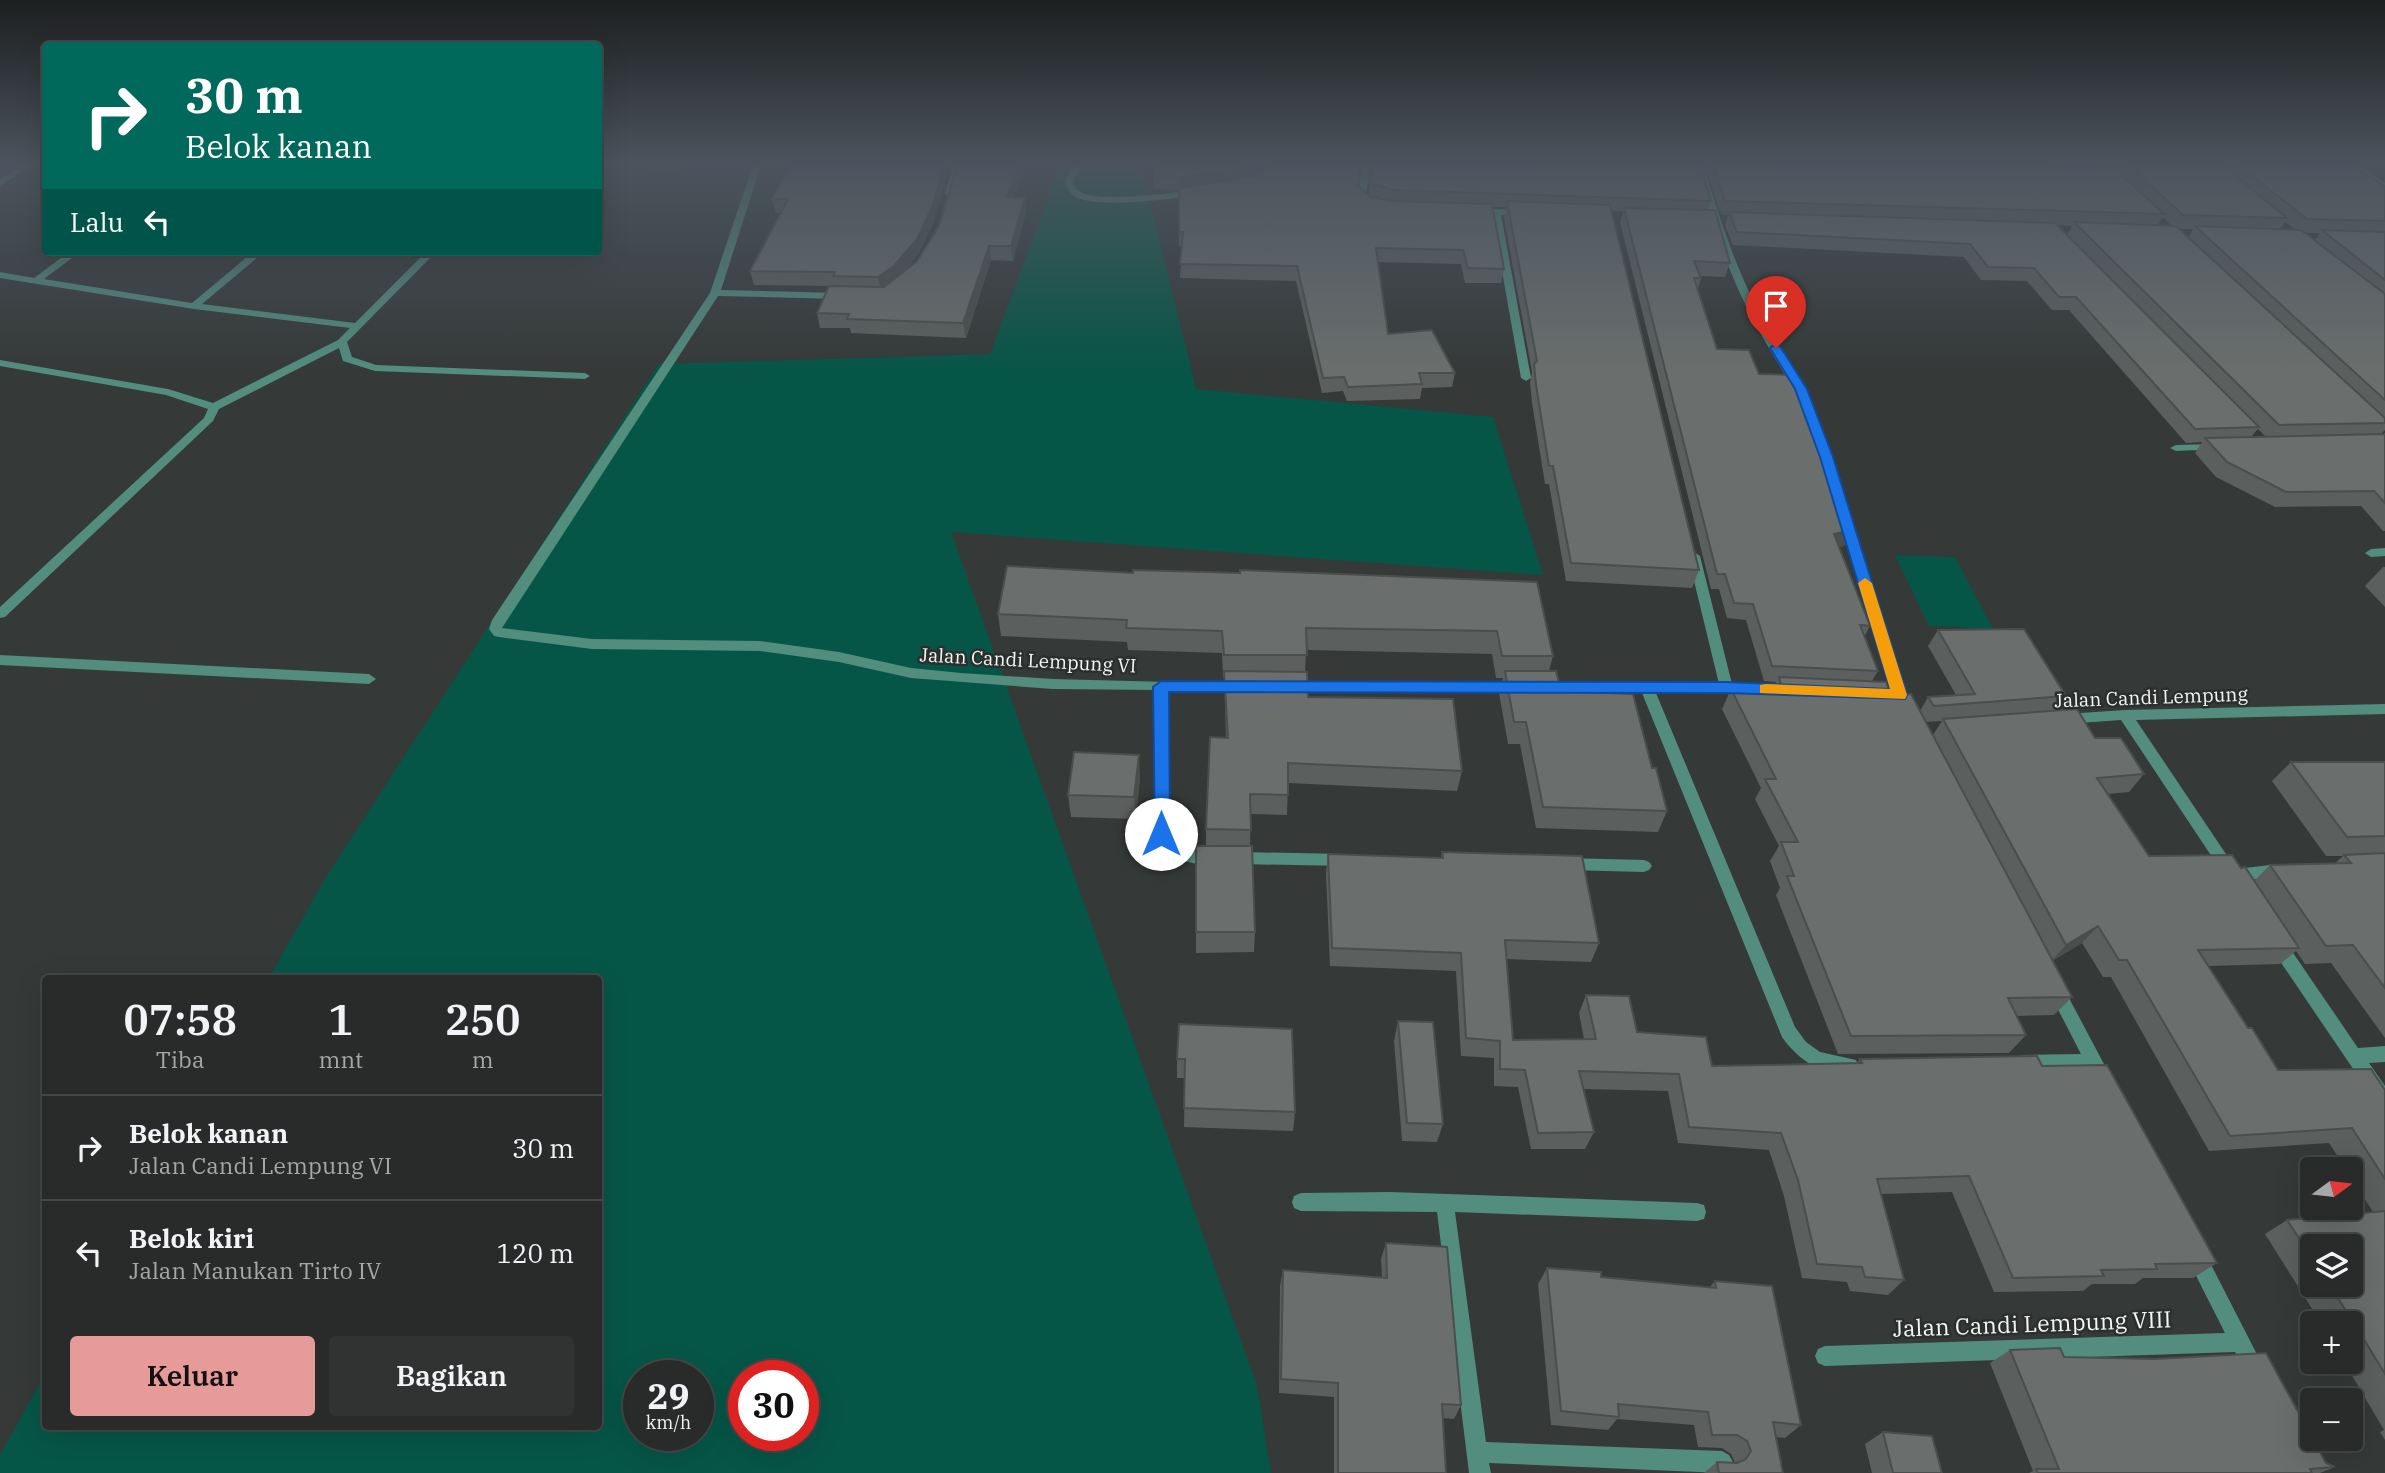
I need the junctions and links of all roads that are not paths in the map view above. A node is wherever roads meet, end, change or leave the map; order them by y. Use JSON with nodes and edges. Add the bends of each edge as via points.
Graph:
{"nodes":[{"id":1,"x":734,"y":234,"type":"edge"},
{"id":2,"x":1500,"y":234,"type":"edge"},
{"id":3,"x":1721,"y":234,"type":"edge"},
{"id":4,"x":69,"y":256,"type":"edge"},
{"id":5,"x":253,"y":256,"type":"edge"},
{"id":6,"x":426,"y":256,"type":"edge"},
{"id":7,"x":0,"y":275,"type":"edge"},
{"id":8,"x":35,"y":281,"type":"junction"},
{"id":9,"x":715,"y":293,"type":"junction"},
{"id":10,"x":858,"y":297,"type":"edge"},
{"id":11,"x":194,"y":306,"type":"junction"},
{"id":12,"x":356,"y":326,"type":"junction"},
{"id":13,"x":342,"y":342,"type":"junction"},
{"id":14,"x":0,"y":363,"type":"edge"},
{"id":15,"x":585,"y":376,"type":"dead end"},
{"id":16,"x":1526,"y":378,"type":"dead end"},
{"id":17,"x":214,"y":407,"type":"junction"},
{"id":18,"x":1814,"y":423,"type":"edge"},
{"id":19,"x":2226,"y":447,"type":"edge"},
{"id":20,"x":2176,"y":448,"type":"dead end"},
{"id":21,"x":1842,"y":510,"type":"edge"},
{"id":22,"x":1690,"y":542,"type":"edge"},
{"id":23,"x":2385,"y":552,"type":"edge"},
{"id":24,"x":2371,"y":553,"type":"dead end"},
{"id":25,"x":0,"y":614,"type":"edge"},
{"id":26,"x":0,"y":660,"type":"edge"},
{"id":27,"x":369,"y":679,"type":"dead end"},
{"id":28,"x":1161,"y":687,"type":"junction"},
{"id":29,"x":1726,"y":687,"type":"junction"},
{"id":30,"x":1647,"y":688,"type":"junction"},
{"id":31,"x":1779,"y":690,"type":"edge"},
{"id":32,"x":1859,"y":693,"type":"edge"},
{"id":33,"x":1899,"y":695,"type":"junction"},
{"id":34,"x":2385,"y":709,"type":"edge"},
{"id":35,"x":2124,"y":715,"type":"junction"},
{"id":36,"x":1912,"y":718,"type":"edge"},
{"id":37,"x":2056,"y":720,"type":"edge"},
{"id":38,"x":1366,"y":860,"type":"edge"},
{"id":39,"x":1547,"y":864,"type":"edge"},
{"id":40,"x":1644,"y":866,"type":"dead end"},
{"id":41,"x":2294,"y":868,"type":"edge"},
{"id":42,"x":2270,"y":933,"type":"edge"},
{"id":43,"x":2049,"y":976,"type":"edge"},
{"id":44,"x":2385,"y":1054,"type":"edge"},
{"id":45,"x":2353,"y":1056,"type":"junction"},
{"id":46,"x":2095,"y":1062,"type":"junction"},
{"id":47,"x":2011,"y":1063,"type":"edge"},
{"id":48,"x":1871,"y":1066,"type":"edge"},
{"id":49,"x":2114,"y":1100,"type":"edge"},
{"id":50,"x":2385,"y":1101,"type":"edge"},
{"id":51,"x":1301,"y":1202,"type":"dead end"},
{"id":52,"x":1445,"y":1204,"type":"junction"},
{"id":53,"x":1697,"y":1212,"type":"dead end"},
{"id":54,"x":2185,"y":1234,"type":"edge"},
{"id":55,"x":2241,"y":1342,"type":"junction"},
{"id":56,"x":1825,"y":1356,"type":"dead end"},
{"id":57,"x":2266,"y":1390,"type":"edge"},
{"id":58,"x":1477,"y":1452,"type":"junction"},
{"id":59,"x":1722,"y":1462,"type":"edge"},
{"id":60,"x":1480,"y":1473,"type":"edge"}],
"edges":[{"from":1,"to":9,"type":"street"},
{"from":2,"to":16,"type":"street"},
{"from":3,"to":18,"type":"street","via":[[1751,308],[1801,389]]},
{"from":4,"to":8,"type":"street"},
{"from":5,"to":11,"type":"street"},
{"from":6,"to":12,"type":"street"},
{"from":7,"to":8,"type":"street"},
{"from":8,"to":11,"type":"street"},
{"from":9,"to":10,"type":"street"},
{"from":9,"to":28,"type":"street","name":"Jalan Candi Lempung VI","via":[[495,629],[499,633],[581,644],[760,646],[911,673]]},
{"from":11,"to":12,"type":"street"},
{"from":12,"to":13,"type":"street"},
{"from":13,"to":15,"type":"street","via":[[347,359],[375,368]]},
{"from":13,"to":17,"type":"street"},
{"from":14,"to":17,"type":"street","via":[[168,392]]},
{"from":17,"to":25,"type":"street","via":[[209,419]]},
{"from":19,"to":20,"type":"street"},
{"from":21,"to":33,"type":"street"},
{"from":22,"to":29,"type":"street"},
{"from":23,"to":24,"type":"street"},
{"from":26,"to":27,"type":"street"},
{"from":28,"to":30,"type":"street","name":"Jalan Candi Lempung VI"},
{"from":28,"to":38,"type":"street","via":[[1161,834],[1173,850],[1186,857]]},
{"from":29,"to":30,"type":"street","name":"Jalan Candi Lempung VI"},
{"from":29,"to":31,"type":"street","name":"Jalan Candi Lempung VI"},
{"from":30,"to":48,"type":"street","via":[[1788,1032],[1814,1060]]},
{"from":32,"to":33,"type":"street"},
{"from":33,"to":36,"type":"street"},
{"from":34,"to":35,"type":"street","name":"Jalan Candi Lempung"},
{"from":35,"to":37,"type":"street","name":"Jalan Candi Lempung"},
{"from":35,"to":41,"type":"street","via":[[2236,882]]},
{"from":39,"to":40,"type":"street"},
{"from":42,"to":45,"type":"street"},
{"from":43,"to":46,"type":"street"},
{"from":44,"to":45,"type":"street"},
{"from":45,"to":50,"type":"street"},
{"from":46,"to":47,"type":"street"},
{"from":46,"to":49,"type":"street"},
{"from":51,"to":52,"type":"street"},
{"from":52,"to":53,"type":"street"},
{"from":52,"to":58,"type":"street"},
{"from":54,"to":55,"type":"street"},
{"from":55,"to":56,"type":"street","name":"Jalan Candi Lempung VIII"},
{"from":55,"to":57,"type":"street"},
{"from":58,"to":59,"type":"street"},
{"from":58,"to":60,"type":"street"}]}
